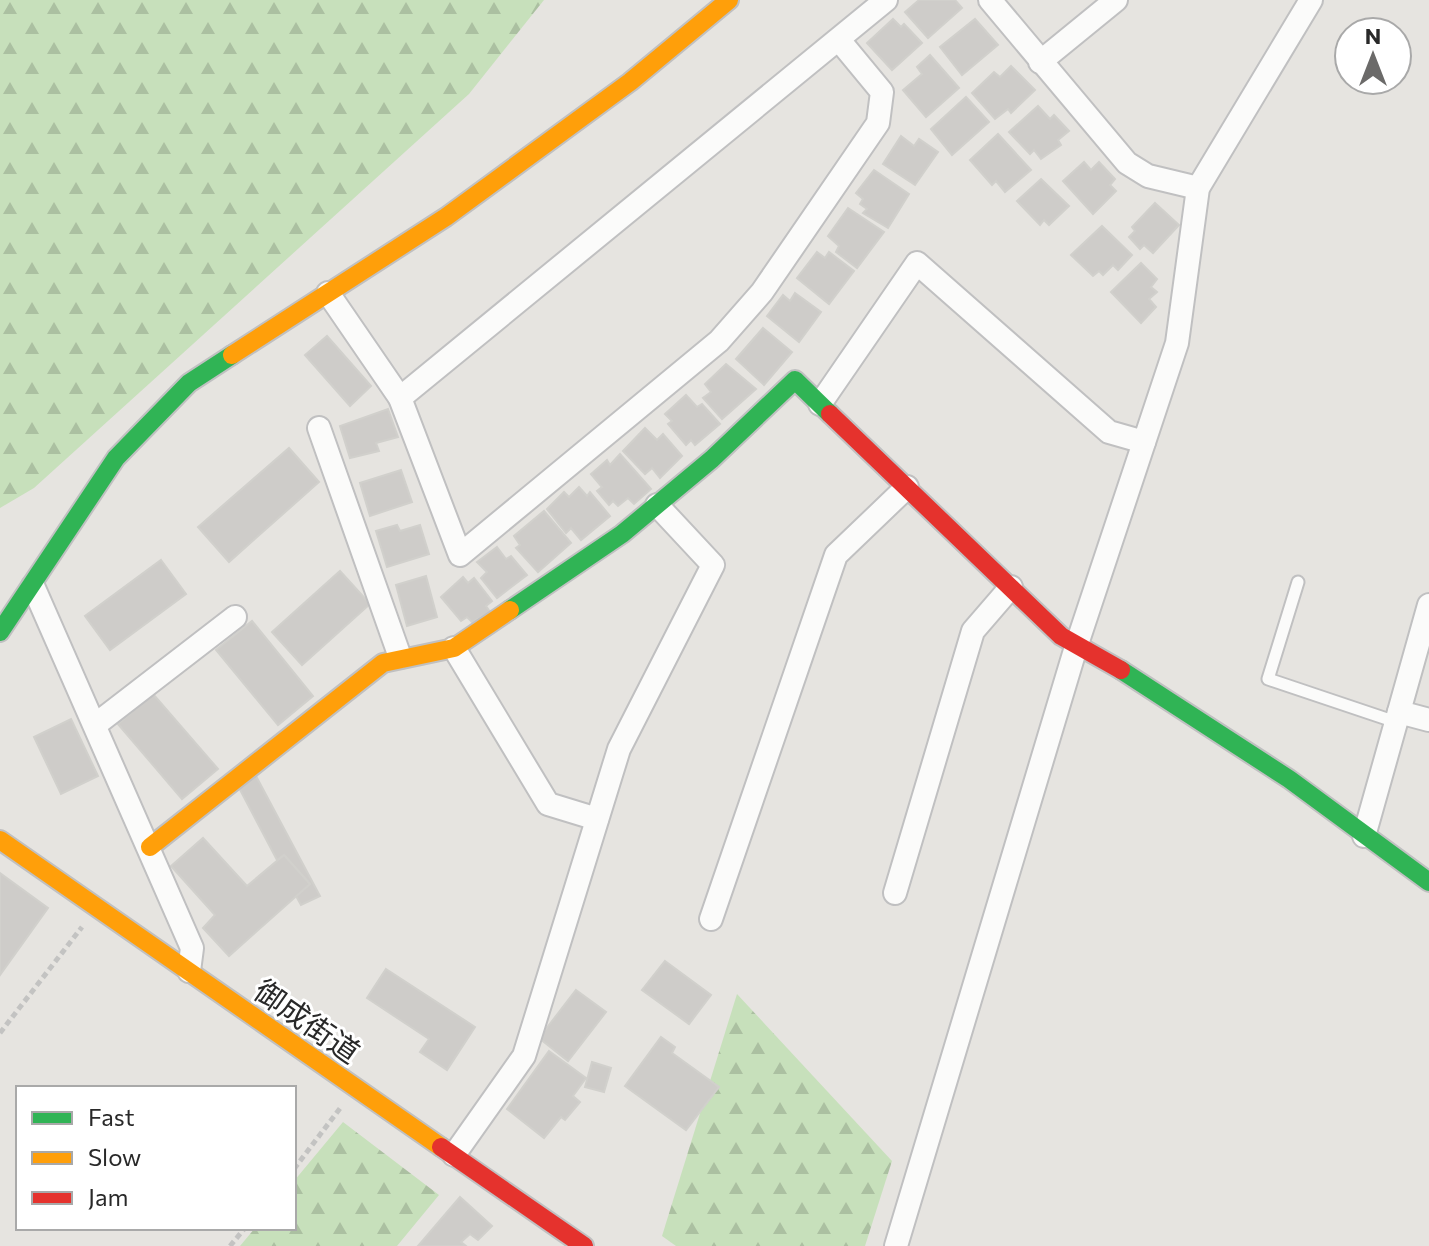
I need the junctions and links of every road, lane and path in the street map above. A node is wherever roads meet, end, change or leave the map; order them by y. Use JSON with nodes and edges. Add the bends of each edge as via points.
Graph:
{"nodes":[{"id":1,"x":729,"y":0,"type":"edge"},
{"id":2,"x":886,"y":0,"type":"edge"},
{"id":3,"x":990,"y":0,"type":"edge"},
{"id":4,"x":1116,"y":0,"type":"edge"},
{"id":5,"x":1311,"y":0,"type":"edge"},
{"id":6,"x":839,"y":40,"type":"junction"},
{"id":7,"x":1040,"y":62,"type":"junction"},
{"id":8,"x":1198,"y":188,"type":"junction"},
{"id":9,"x":328,"y":293,"type":"junction"},
{"id":10,"x":400,"y":398,"type":"junction"},
{"id":11,"x":820,"y":404,"type":"junction"},
{"id":12,"x":319,"y":428,"type":"dead end"},
{"id":13,"x":1144,"y":442,"type":"junction"},
{"id":14,"x":907,"y":487,"type":"junction"},
{"id":15,"x":657,"y":505,"type":"junction"},
{"id":16,"x":1298,"y":582,"type":"dead end"},
{"id":17,"x":33,"y":586,"type":"junction"},
{"id":18,"x":1011,"y":587,"type":"junction"},
{"id":19,"x":1429,"y":605,"type":"edge"},
{"id":20,"x":235,"y":617,"type":"dead end"},
{"id":21,"x":0,"y":632,"type":"edge"},
{"id":22,"x":1076,"y":647,"type":"junction"},
{"id":23,"x":454,"y":648,"type":"junction"},
{"id":24,"x":400,"y":657,"type":"junction"},
{"id":25,"x":1398,"y":717,"type":"junction"},
{"id":26,"x":1429,"y":720,"type":"edge"},
{"id":27,"x":95,"y":725,"type":"junction"},
{"id":28,"x":597,"y":819,"type":"junction"},
{"id":29,"x":1364,"y":836,"type":"junction"},
{"id":30,"x":0,"y":840,"type":"edge"},
{"id":31,"x":150,"y":847,"type":"junction"},
{"id":32,"x":1429,"y":882,"type":"edge"},
{"id":33,"x":895,"y":893,"type":"dead end"},
{"id":34,"x":97,"y":907,"type":"junction"},
{"id":35,"x":711,"y":919,"type":"dead end"},
{"id":36,"x":189,"y":971,"type":"junction"},
{"id":37,"x":0,"y":1033,"type":"edge"},
{"id":38,"x":356,"y":1087,"type":"junction"},
{"id":39,"x":454,"y":1155,"type":"junction"},
{"id":40,"x":296,"y":1166,"type":"edge"},
{"id":41,"x":243,"y":1230,"type":"edge"},
{"id":42,"x":230,"y":1246,"type":"edge"},
{"id":43,"x":584,"y":1246,"type":"edge"},
{"id":44,"x":896,"y":1246,"type":"edge"}],
"edges":[{"from":1,"to":9,"type":"street","via":[[630,82],[446,217]]},
{"from":2,"to":6,"type":"street"},
{"from":3,"to":7,"type":"street"},
{"from":4,"to":7,"type":"street"},
{"from":5,"to":8,"type":"street"},
{"from":6,"to":10,"type":"street"},
{"from":6,"to":10,"type":"street","via":[[882,92],[878,123],[762,292],[719,341],[460,555]]},
{"from":7,"to":8,"type":"street","via":[[1127,163],[1148,176]]},
{"from":8,"to":13,"type":"street","via":[[1177,343]]},
{"from":9,"to":10,"type":"street"},
{"from":9,"to":17,"type":"street","via":[[189,383],[116,458]]},
{"from":11,"to":13,"type":"street","via":[[917,263],[1109,432]]},
{"from":11,"to":14,"type":"street"},
{"from":11,"to":15,"type":"street","via":[[795,380]]},
{"from":12,"to":24,"type":"street"},
{"from":13,"to":22,"type":"street"},
{"from":14,"to":18,"type":"street"},
{"from":14,"to":35,"type":"street","via":[[836,555]]},
{"from":15,"to":23,"type":"street"},
{"from":15,"to":28,"type":"street","via":[[713,565],[619,749]]},
{"from":16,"to":25,"type":"lane","via":[[1268,679]]},
{"from":17,"to":21,"type":"street"},
{"from":17,"to":27,"type":"street"},
{"from":18,"to":22,"type":"street"},
{"from":18,"to":33,"type":"street","via":[[973,631]]},
{"from":19,"to":25,"type":"street"},
{"from":20,"to":27,"type":"street"},
{"from":22,"to":29,"type":"street","via":[[1094,653],[1289,779]]},
{"from":22,"to":44,"type":"street"},
{"from":23,"to":24,"type":"street"},
{"from":23,"to":28,"type":"street","via":[[548,804]]},
{"from":24,"to":31,"type":"street","via":[[383,663]]},
{"from":25,"to":26,"type":"street"},
{"from":25,"to":29,"type":"street"},
{"from":27,"to":31,"type":"street"},
{"from":28,"to":39,"type":"street","via":[[524,1056]]},
{"from":29,"to":32,"type":"street"},
{"from":30,"to":34,"type":"street","name":"御成街道"},
{"from":31,"to":36,"type":"street","via":[[192,948]]},
{"from":34,"to":36,"type":"street","name":"御成街道"},
{"from":34,"to":37,"type":"path"},
{"from":36,"to":38,"type":"street","name":"御成街道"},
{"from":38,"to":39,"type":"street","name":"御成街道"},
{"from":38,"to":40,"type":"path"},
{"from":39,"to":43,"type":"street","name":"御成街道"},
{"from":41,"to":42,"type":"path"}]}
